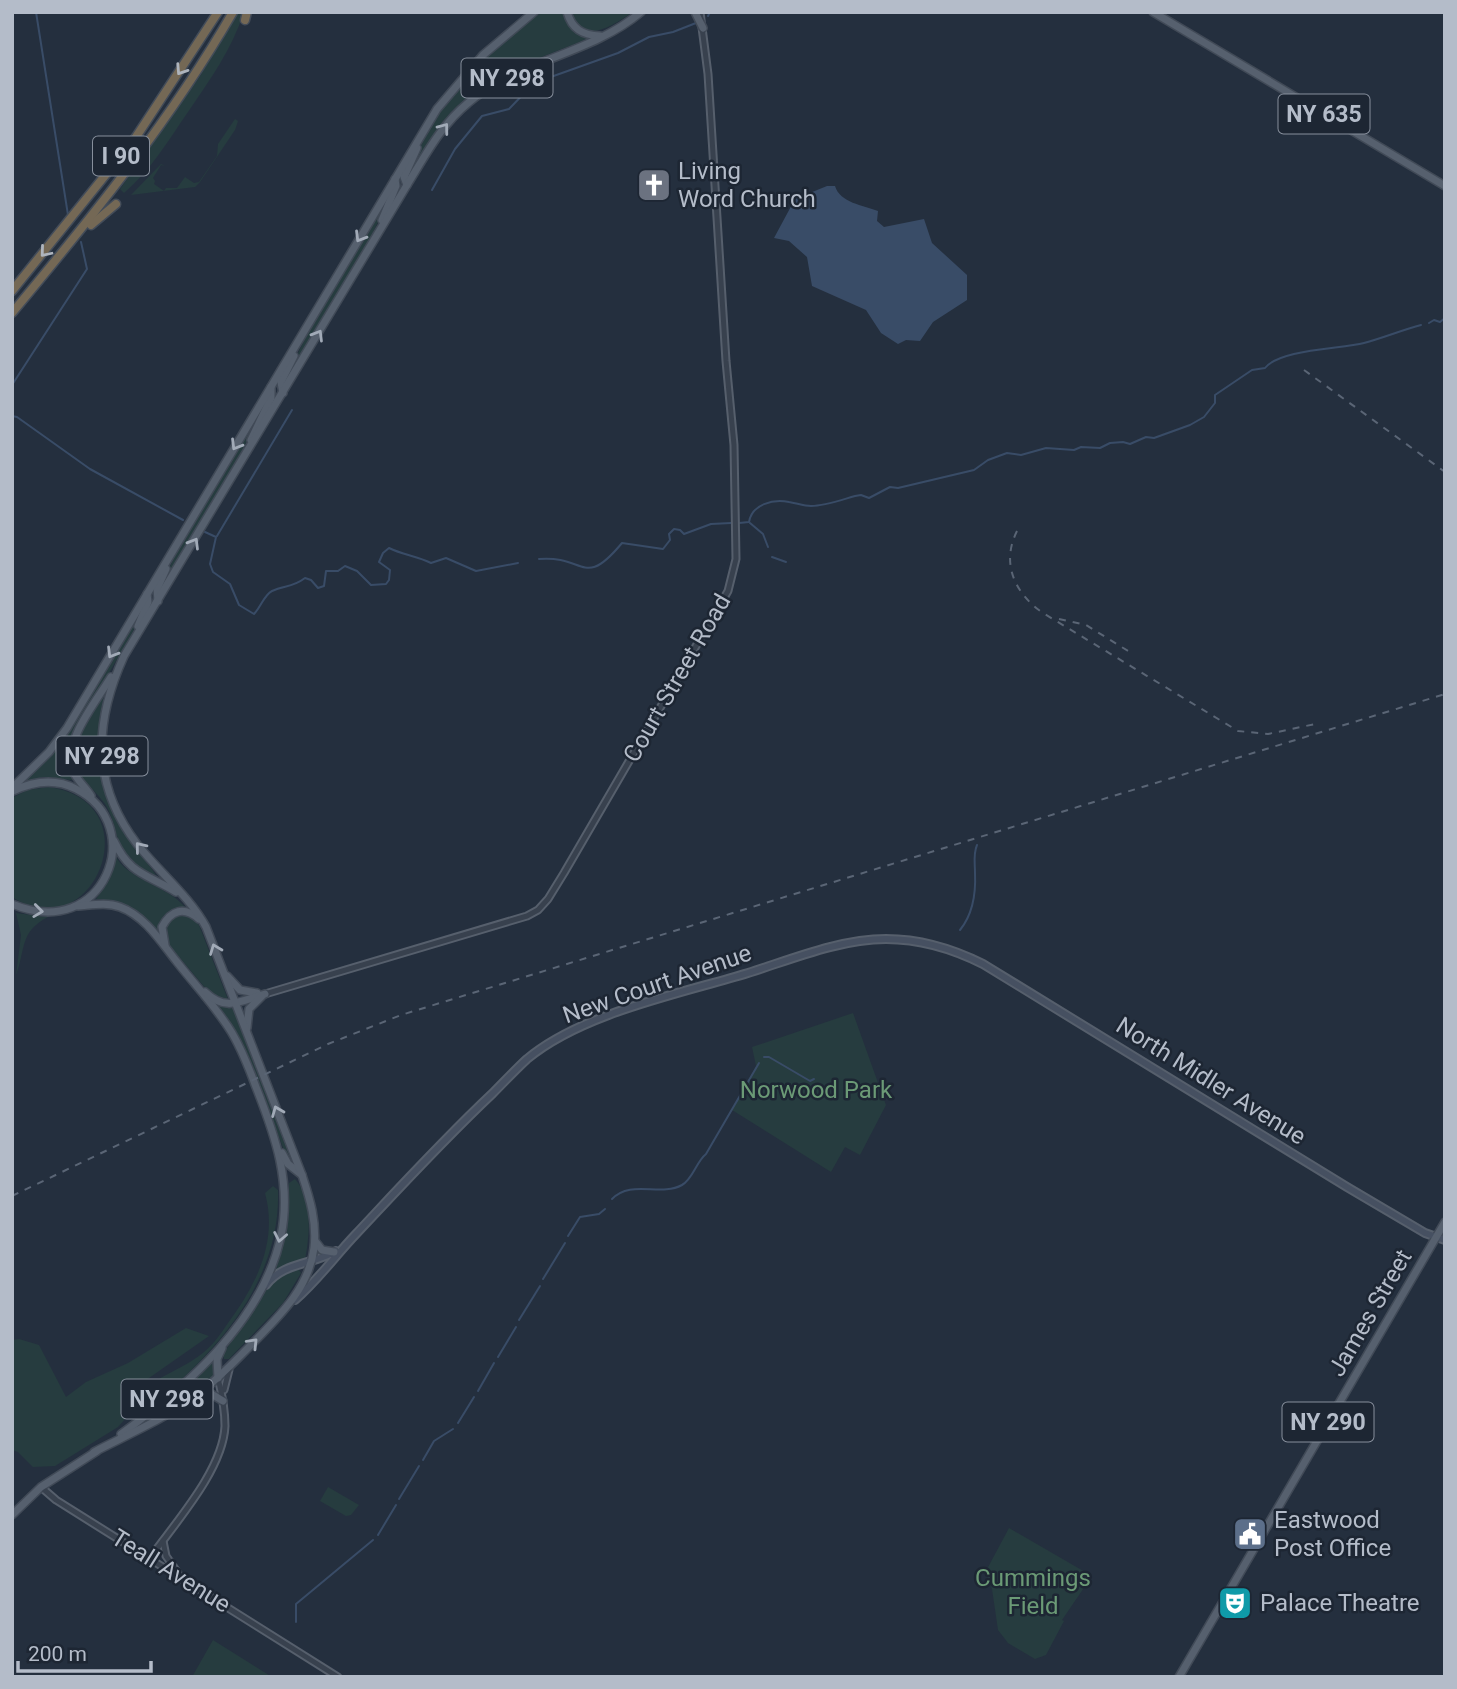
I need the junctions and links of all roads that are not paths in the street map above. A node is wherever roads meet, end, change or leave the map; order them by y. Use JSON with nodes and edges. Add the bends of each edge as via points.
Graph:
{"nodes":[{"id":1,"x":218,"y":12,"type":"edge"},
{"id":2,"x":233,"y":12,"type":"edge"},
{"id":3,"x":534,"y":12,"type":"edge"},
{"id":4,"x":567,"y":12,"type":"edge"},
{"id":5,"x":641,"y":12,"type":"edge"},
{"id":6,"x":695,"y":12,"type":"edge"},
{"id":7,"x":700,"y":12,"type":"edge"},
{"id":8,"x":1153,"y":12,"type":"edge"},
{"id":9,"x":703,"y":28,"type":"junction"},
{"id":10,"x":603,"y":36,"type":"junction"},
{"id":11,"x":431,"y":119,"type":"junction"},
{"id":12,"x":395,"y":178,"type":"junction"},
{"id":13,"x":407,"y":185,"type":"junction"},
{"id":14,"x":1445,"y":186,"type":"edge"},
{"id":15,"x":116,"y":204,"type":"dead end"},
{"id":16,"x":75,"y":237,"type":"junction"},
{"id":17,"x":372,"y":244,"type":"junction"},
{"id":18,"x":12,"y":291,"type":"edge"},
{"id":19,"x":12,"y":313,"type":"edge"},
{"id":20,"x":309,"y":323,"type":"junction"},
{"id":21,"x":271,"y":386,"type":"junction"},
{"id":22,"x":283,"y":393,"type":"junction"},
{"id":23,"x":244,"y":459,"type":"junction"},
{"id":24,"x":176,"y":544,"type":"junction"},
{"id":25,"x":146,"y":594,"type":"junction"},
{"id":26,"x":158,"y":601,"type":"junction"},
{"id":27,"x":133,"y":640,"type":"junction"},
{"id":28,"x":124,"y":656,"type":"junction"},
{"id":29,"x":12,"y":790,"type":"edge"},
{"id":30,"x":95,"y":802,"type":"junction"},
{"id":31,"x":111,"y":835,"type":"junction"},
{"id":32,"x":185,"y":898,"type":"junction"},
{"id":33,"x":12,"y":904,"type":"edge"},
{"id":34,"x":78,"y":906,"type":"junction"},
{"id":35,"x":206,"y":928,"type":"junction"},
{"id":36,"x":167,"y":949,"type":"junction"},
{"id":37,"x":967,"y":956,"type":"joint"},
{"id":38,"x":223,"y":971,"type":"junction"},
{"id":39,"x":193,"y":982,"type":"junction"},
{"id":40,"x":265,"y":994,"type":"junction"},
{"id":41,"x":235,"y":1003,"type":"junction"},
{"id":42,"x":248,"y":1036,"type":"junction"},
{"id":43,"x":278,"y":1146,"type":"junction"},
{"id":44,"x":302,"y":1175,"type":"junction"},
{"id":45,"x":1445,"y":1223,"type":"edge"},
{"id":46,"x":1436,"y":1237,"type":"junction"},
{"id":47,"x":351,"y":1238,"type":"junction"},
{"id":48,"x":315,"y":1239,"type":"junction"},
{"id":49,"x":1445,"y":1240,"type":"edge"},
{"id":50,"x":334,"y":1252,"type":"junction"},
{"id":51,"x":311,"y":1261,"type":"junction"},
{"id":52,"x":260,"y":1293,"type":"junction"},
{"id":53,"x":289,"y":1304,"type":"junction"},
{"id":54,"x":229,"y":1335,"type":"junction"},
{"id":55,"x":217,"y":1359,"type":"junction"},
{"id":56,"x":230,"y":1366,"type":"junction"},
{"id":57,"x":218,"y":1378,"type":"junction"},
{"id":58,"x":201,"y":1392,"type":"junction"},
{"id":59,"x":223,"y":1401,"type":"junction"},
{"id":60,"x":94,"y":1452,"type":"junction"},
{"id":61,"x":41,"y":1487,"type":"junction"},
{"id":62,"x":12,"y":1515,"type":"edge"},
{"id":63,"x":163,"y":1540,"type":"junction"},
{"id":64,"x":150,"y":1558,"type":"junction"},
{"id":65,"x":182,"y":1578,"type":"junction"},
{"id":66,"x":338,"y":1677,"type":"edge"},
{"id":67,"x":1179,"y":1677,"type":"edge"}],
"edges":[{"from":1,"to":18,"type":"highway","number":"I 90","one_way":true,"via":[[136,137]]},
{"from":2,"to":16,"type":"highway","number":"I 90","via":[[150,141]]},
{"from":3,"to":11,"type":"main road","number":"NY 298","via":[[483,55]]},
{"from":4,"to":10,"type":"main road","via":[[578,31]]},
{"from":5,"to":10,"type":"main road","number":"NY 298"},
{"from":6,"to":9,"type":"main road"},
{"from":7,"to":9,"type":"street","name":"Court Street Road"},
{"from":8,"to":14,"type":"main road","number":"NY 635"},
{"from":9,"to":40,"type":"street","name":"Court Street Road","via":[[734,444],[736,559],[728,591],[538,910]]},
{"from":13,"to":10,"type":"main road","number":"NY 298","one_way":true,"via":[[446,125],[474,98],[496,83]]},
{"from":11,"to":12,"type":"main road","number":"NY 298"},
{"from":11,"to":13,"type":"main road","via":[[404,177]]},
{"from":12,"to":17,"type":"main road","via":[[396,186]]},
{"from":12,"to":20,"type":"main road","number":"NY 298","one_way":true},
{"from":13,"to":17,"type":"main road","number":"NY 298"},
{"from":15,"to":16,"type":"highway"},
{"from":16,"to":19,"type":"highway","number":"I 90"},
{"from":22,"to":17,"type":"main road","number":"NY 298","one_way":true},
{"from":20,"to":21,"type":"main road","number":"NY 298"},
{"from":20,"to":22,"type":"main road","via":[[281,382]]},
{"from":21,"to":23,"type":"main road","via":[[271,398]]},
{"from":21,"to":24,"type":"main road","number":"NY 298","one_way":true},
{"from":22,"to":23,"type":"main road","number":"NY 298"},
{"from":26,"to":23,"type":"main road","number":"NY 298","one_way":true},
{"from":24,"to":25,"type":"main road","number":"NY 298"},
{"from":24,"to":26,"type":"main road","via":[[157,589]]},
{"from":25,"to":27,"type":"main road","via":[[148,602]]},
{"from":25,"to":29,"type":"main road","number":"NY 298","one_way":true,"via":[[59,741]]},
{"from":26,"to":27,"type":"main road","number":"NY 298"},
{"from":27,"to":28,"type":"main road","number":"NY 298"},
{"from":28,"to":30,"type":"main road","number":"NY 298","via":[[71,748],[75,774]]},
{"from":32,"to":28,"type":"main road","number":"NY 298","one_way":true,"via":[[128,830],[105,776],[103,722]]},
{"from":29,"to":30,"type":"main road","via":[[34,783],[61,783]]},
{"from":30,"to":31,"type":"main road"},
{"from":31,"to":32,"type":"main road","number":"NY 298","via":[[132,869]]},
{"from":31,"to":34,"type":"main road","via":[[111,859],[104,879]]},
{"from":32,"to":35,"type":"main road","number":"NY 298"},
{"from":33,"to":34,"type":"main road","number":"NY 298","one_way":true,"via":[[40,913]]},
{"from":34,"to":36,"type":"main road","number":"NY 298","via":[[104,904],[127,910]]},
{"from":35,"to":36,"type":"main road","via":[[188,912],[174,913],[162,927]]},
{"from":38,"to":35,"type":"main road","number":"NY 298","one_way":true},
{"from":36,"to":39,"type":"main road","number":"NY 298"},
{"from":37,"to":46,"type":"main road","name":"North Midler Avenue"},
{"from":37,"to":47,"type":"main road","name":"New Court Avenue","via":[[903,940],[851,943],[575,1028],[521,1064]]},
{"from":38,"to":40,"type":"main road","via":[[240,990]]},
{"from":38,"to":41,"type":"main road","number":"NY 298"},
{"from":39,"to":41,"type":"main road","via":[[216,1002]]},
{"from":39,"to":43,"type":"main road","number":"NY 298","via":[[244,1056]]},
{"from":40,"to":41,"type":"main road"},
{"from":40,"to":42,"type":"main road","via":[[249,1009]]},
{"from":41,"to":42,"type":"main road","number":"NY 298"},
{"from":44,"to":42,"type":"main road","number":"NY 298","one_way":true},
{"from":43,"to":44,"type":"main road","via":[[288,1164]]},
{"from":43,"to":52,"type":"main road","number":"NY 298","one_way":true,"via":[[284,1198],[281,1234]]},
{"from":44,"to":48,"type":"main road","number":"NY 298"},
{"from":45,"to":46,"type":"main road","name":"James Street","number":"NY 290"},
{"from":46,"to":49,"type":"main road","name":"North Midler Avenue"},
{"from":46,"to":67,"type":"main road","name":"James Street","number":"NY 290"},
{"from":47,"to":50,"type":"main road","name":"New Court Avenue"},
{"from":47,"to":53,"type":"main road","name":"New Court Avenue"},
{"from":48,"to":50,"type":"main road","via":[[322,1250]]},
{"from":48,"to":51,"type":"main road","number":"NY 298"},
{"from":50,"to":51,"type":"main road","name":"New Court Avenue"},
{"from":51,"to":52,"type":"main road","name":"New Court Avenue","via":[[278,1272]]},
{"from":51,"to":53,"type":"main road","number":"NY 298"},
{"from":52,"to":54,"type":"main road","number":"NY 298"},
{"from":56,"to":53,"type":"main road","number":"NY 298","one_way":true},
{"from":54,"to":55,"type":"main road"},
{"from":54,"to":60,"type":"main road","number":"NY 298","via":[[174,1394]]},
{"from":55,"to":56,"type":"main road"},
{"from":55,"to":57,"type":"main road"},
{"from":56,"to":57,"type":"main road","number":"NY 298"},
{"from":56,"to":59,"type":"street"},
{"from":57,"to":58,"type":"main road","number":"NY 298"},
{"from":57,"to":59,"type":"street"},
{"from":58,"to":59,"type":"main road"},
{"from":58,"to":60,"type":"main road","number":"NY 298"},
{"from":59,"to":63,"type":"street","via":[[224,1435],[214,1466]]},
{"from":60,"to":61,"type":"main road","number":"NY 298"},
{"from":61,"to":62,"type":"main road","number":"NY 298"},
{"from":61,"to":64,"type":"street","name":"Teall Avenue"},
{"from":63,"to":64,"type":"street"},
{"from":63,"to":65,"type":"street","via":[[166,1556]]},
{"from":64,"to":65,"type":"street","name":"Teall Avenue"},
{"from":65,"to":66,"type":"street","name":"Teall Avenue"}]}
